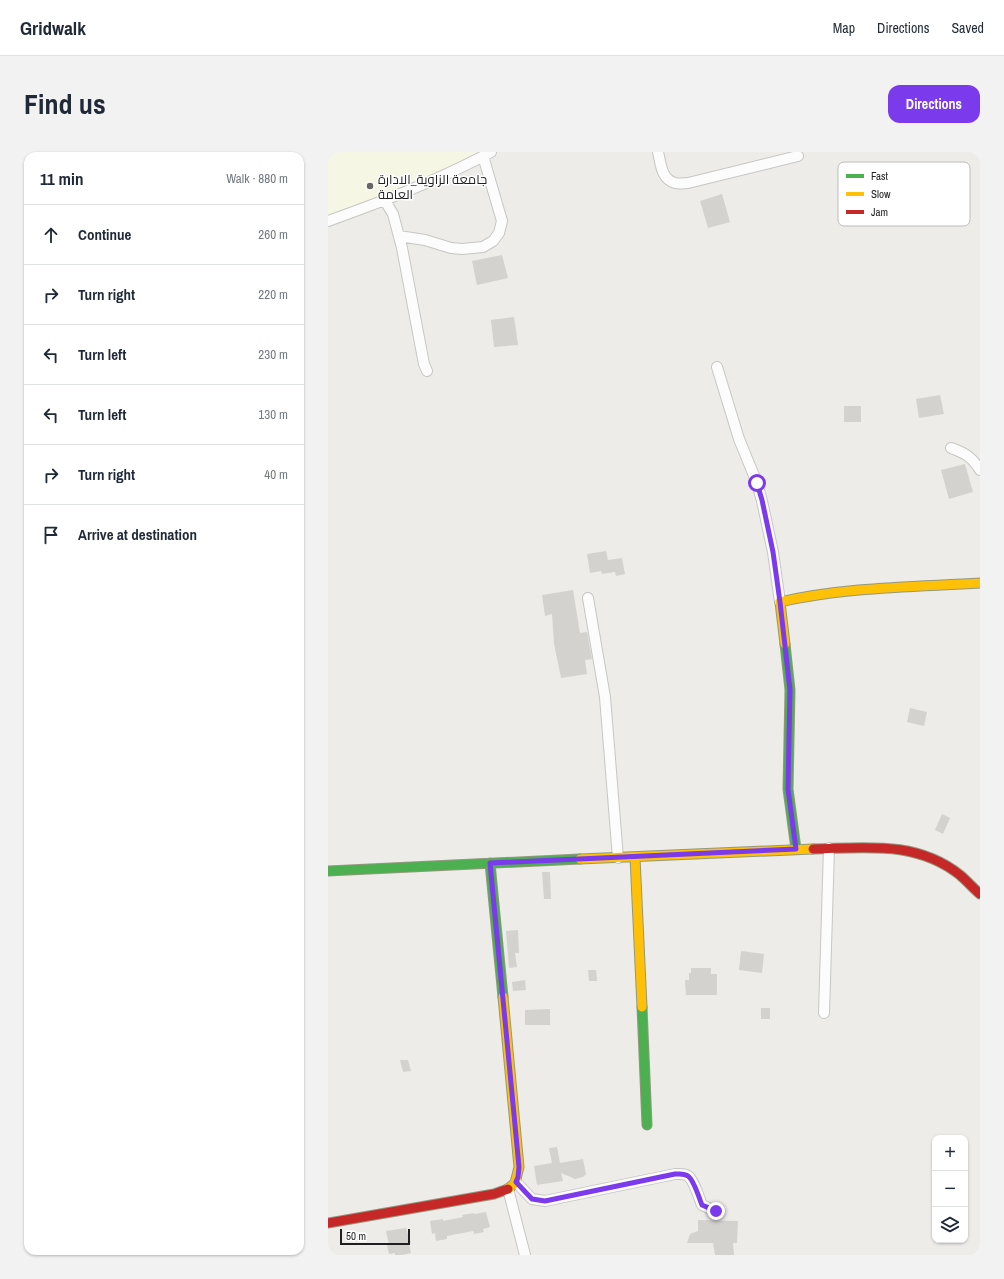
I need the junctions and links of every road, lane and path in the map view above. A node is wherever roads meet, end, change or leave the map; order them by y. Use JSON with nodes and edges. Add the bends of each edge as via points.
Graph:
{"nodes":[{"id":1,"x":658,"y":152,"type":"edge"},
{"id":2,"x":487,"y":154,"type":"edge"},
{"id":3,"x":798,"y":156,"type":"dead end"},
{"id":4,"x":385,"y":201,"type":"junction"},
{"id":5,"x":328,"y":221,"type":"edge"},
{"id":6,"x":399,"y":236,"type":"junction"},
{"id":7,"x":717,"y":367,"type":"dead end"},
{"id":8,"x":427,"y":370,"type":"dead end"},
{"id":9,"x":951,"y":448,"type":"dead end"},
{"id":10,"x":980,"y":470,"type":"edge"},
{"id":11,"x":980,"y":583,"type":"edge"},
{"id":12,"x":588,"y":598,"type":"dead end"},
{"id":13,"x":780,"y":602,"type":"junction"},
{"id":14,"x":829,"y":848,"type":"junction"},
{"id":15,"x":796,"y":849,"type":"junction"},
{"id":16,"x":636,"y":857,"type":"junction"},
{"id":17,"x":618,"y":858,"type":"junction"},
{"id":18,"x":490,"y":863,"type":"junction"},
{"id":19,"x":328,"y":871,"type":"edge"},
{"id":20,"x":980,"y":894,"type":"edge"},
{"id":21,"x":824,"y":1013,"type":"dead end"},
{"id":22,"x":646,"y":1125,"type":"dead end"},
{"id":23,"x":516,"y":1182,"type":"junction"},
{"id":24,"x":508,"y":1189,"type":"junction"},
{"id":25,"x":716,"y":1211,"type":"dead end"},
{"id":26,"x":328,"y":1223,"type":"edge"},
{"id":27,"x":525,"y":1255,"type":"edge"}],
"edges":[{"from":1,"to":3,"type":"street","via":[[663,173],[675,183],[688,183]]},
{"from":2,"to":4,"type":"street","via":[[464,167]]},
{"from":2,"to":6,"type":"street","via":[[502,221],[499,233],[493,241],[483,247],[462,249]]},
{"from":4,"to":5,"type":"street"},
{"from":4,"to":6,"type":"street","via":[[391,210]]},
{"from":6,"to":8,"type":"street"},
{"from":7,"to":13,"type":"street","via":[[739,439],[762,500]]},
{"from":9,"to":10,"type":"street","via":[[964,453]]},
{"from":11,"to":13,"type":"street","via":[[853,590]]},
{"from":12,"to":17,"type":"street","via":[[605,697]]},
{"from":13,"to":15,"type":"street","via":[[790,690],[788,789]]},
{"from":14,"to":15,"type":"street"},
{"from":14,"to":20,"type":"street","via":[[890,848],[915,852],[950,867]]},
{"from":14,"to":21,"type":"street"},
{"from":15,"to":16,"type":"street"},
{"from":16,"to":17,"type":"street"},
{"from":16,"to":22,"type":"street"},
{"from":17,"to":18,"type":"street"},
{"from":18,"to":19,"type":"street"},
{"from":18,"to":23,"type":"street","via":[[519,1167]]},
{"from":23,"to":24,"type":"street"},
{"from":23,"to":25,"type":"street","via":[[532,1199],[545,1201],[683,1174],[689,1176],[702,1205]]},
{"from":24,"to":26,"type":"street","via":[[494,1194]]},
{"from":24,"to":27,"type":"street"}]}
